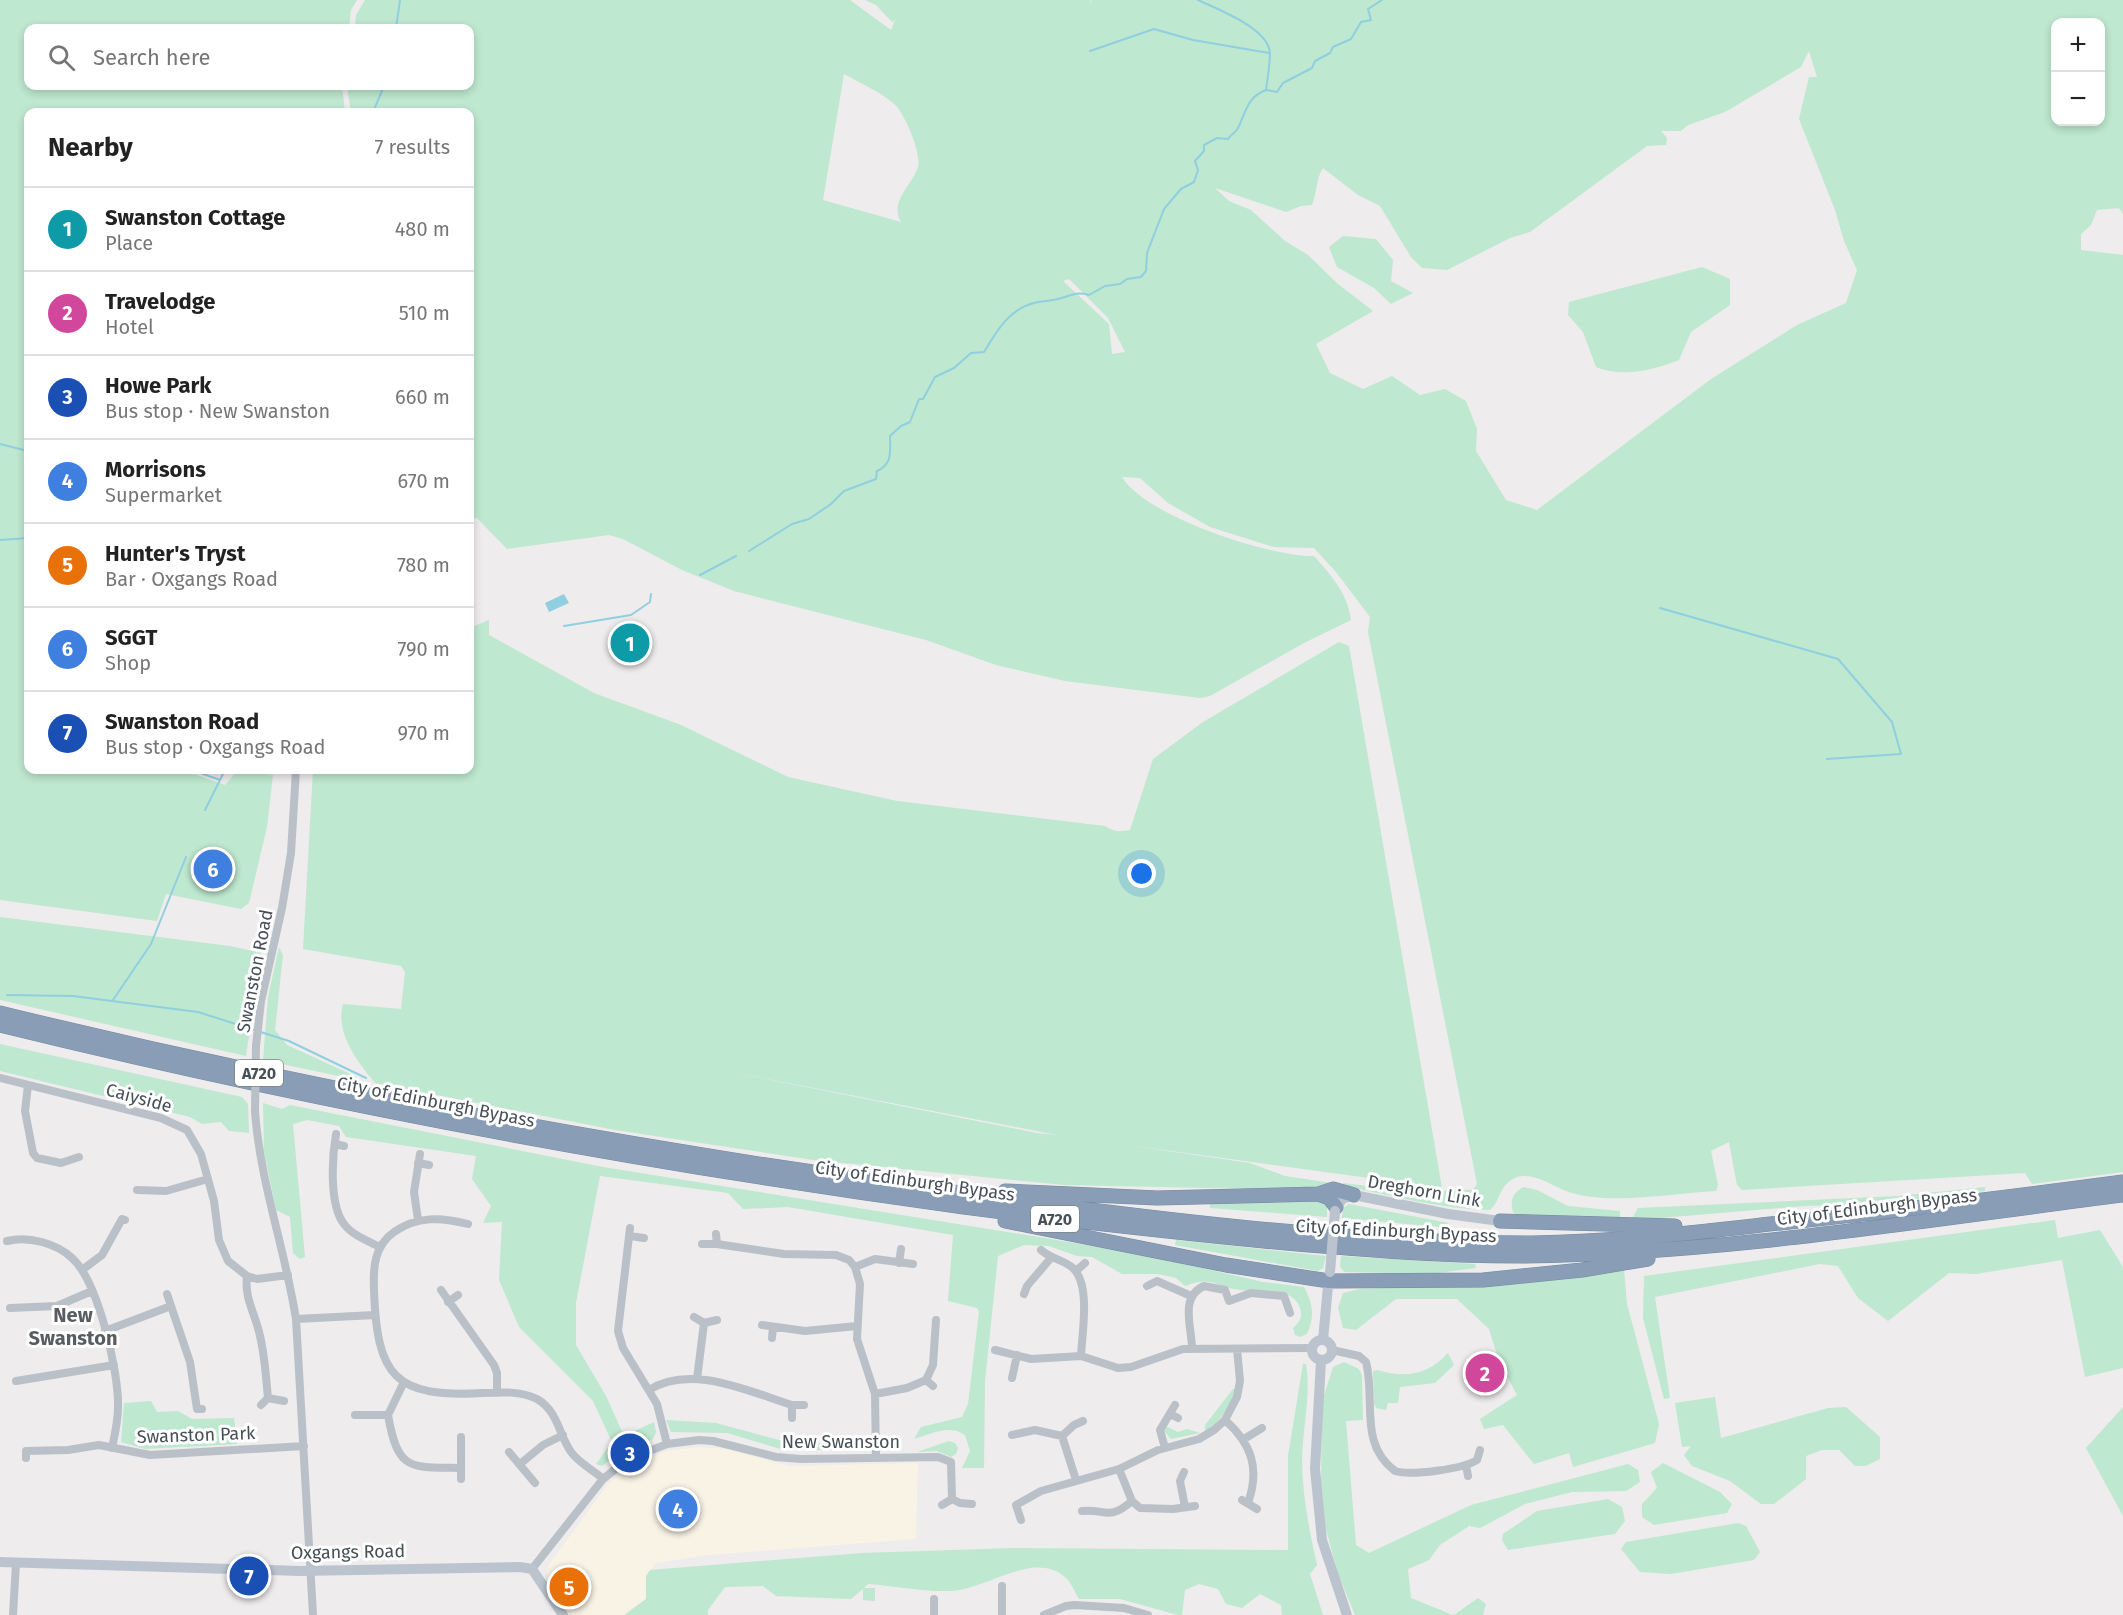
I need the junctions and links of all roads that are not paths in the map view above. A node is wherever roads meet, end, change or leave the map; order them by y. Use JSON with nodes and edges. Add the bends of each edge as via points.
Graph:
{"nodes":[{"id":1,"x":296,"y":774,"type":"edge"},
{"id":2,"x":0,"y":1013,"type":"edge"},
{"id":3,"x":0,"y":1025,"type":"edge"},
{"id":4,"x":0,"y":1078,"type":"edge"},
{"id":5,"x":28,"y":1085,"type":"junction"},
{"id":6,"x":336,"y":1134,"type":"dead end"},
{"id":7,"x":335,"y":1144,"type":"junction"},
{"id":8,"x":344,"y":1146,"type":"dead end"},
{"id":9,"x":79,"y":1157,"type":"dead end"},
{"id":10,"x":429,"y":1165,"type":"dead end"},
{"id":11,"x":208,"y":1179,"type":"junction"},
{"id":12,"x":2123,"y":1182,"type":"edge"},
{"id":13,"x":861,"y":1186,"type":"junction"},
{"id":14,"x":137,"y":1190,"type":"dead end"},
{"id":15,"x":1318,"y":1194,"type":"junction"},
{"id":16,"x":1354,"y":1195,"type":"junction"},
{"id":17,"x":2123,"y":1195,"type":"edge"},
{"id":18,"x":1335,"y":1209,"type":"junction"},
{"id":19,"x":1818,"y":1219,"type":"junction"},
{"id":20,"x":125,"y":1220,"type":"dead end"},
{"id":21,"x":418,"y":1220,"type":"junction"},
{"id":22,"x":1500,"y":1221,"type":"joint"},
{"id":23,"x":468,"y":1224,"type":"dead end"},
{"id":24,"x":716,"y":1234,"type":"dead end"},
{"id":25,"x":1795,"y":1236,"type":"junction"},
{"id":26,"x":10,"y":1238,"type":"dead end"},
{"id":27,"x":644,"y":1238,"type":"dead end"},
{"id":28,"x":702,"y":1244,"type":"dead end"},
{"id":29,"x":717,"y":1244,"type":"junction"},
{"id":30,"x":380,"y":1247,"type":"junction"},
{"id":31,"x":901,"y":1249,"type":"dead end"},
{"id":32,"x":1041,"y":1250,"type":"dead end"},
{"id":33,"x":1050,"y":1259,"type":"junction"},
{"id":34,"x":899,"y":1263,"type":"junction"},
{"id":35,"x":1085,"y":1263,"type":"dead end"},
{"id":36,"x":914,"y":1264,"type":"dead end"},
{"id":37,"x":855,"y":1267,"type":"junction"},
{"id":38,"x":82,"y":1270,"type":"junction"},
{"id":39,"x":1076,"y":1271,"type":"junction"},
{"id":40,"x":288,"y":1275,"type":"junction"},
{"id":41,"x":247,"y":1276,"type":"junction"},
{"id":42,"x":1329,"y":1277,"type":"junction"},
{"id":43,"x":1147,"y":1286,"type":"dead end"},
{"id":44,"x":441,"y":1290,"type":"dead end"},
{"id":45,"x":92,"y":1291,"type":"junction"},
{"id":46,"x":167,"y":1294,"type":"dead end"},
{"id":47,"x":1024,"y":1294,"type":"dead end"},
{"id":48,"x":458,"y":1295,"type":"dead end"},
{"id":49,"x":1191,"y":1296,"type":"junction"},
{"id":50,"x":448,"y":1302,"type":"junction"},
{"id":51,"x":13,"y":1306,"type":"dead end"},
{"id":52,"x":171,"y":1306,"type":"junction"},
{"id":53,"x":1290,"y":1313,"type":"dead end"},
{"id":54,"x":375,"y":1315,"type":"junction"},
{"id":55,"x":694,"y":1317,"type":"dead end"},
{"id":56,"x":296,"y":1319,"type":"junction"},
{"id":57,"x":717,"y":1320,"type":"dead end"},
{"id":58,"x":936,"y":1320,"type":"dead end"},
{"id":59,"x":704,"y":1323,"type":"junction"},
{"id":60,"x":762,"y":1325,"type":"dead end"},
{"id":61,"x":857,"y":1326,"type":"junction"},
{"id":62,"x":774,"y":1327,"type":"junction"},
{"id":63,"x":105,"y":1331,"type":"junction"},
{"id":64,"x":772,"y":1338,"type":"dead end"},
{"id":65,"x":1323,"y":1340,"type":"junction"},
{"id":66,"x":1311,"y":1348,"type":"junction"},
{"id":67,"x":1192,"y":1349,"type":"junction"},
{"id":68,"x":1237,"y":1349,"type":"junction"},
{"id":69,"x":995,"y":1350,"type":"dead end"},
{"id":70,"x":1332,"y":1350,"type":"junction"},
{"id":71,"x":1017,"y":1355,"type":"junction"},
{"id":72,"x":1081,"y":1356,"type":"junction"},
{"id":73,"x":1321,"y":1361,"type":"junction"},
{"id":74,"x":114,"y":1365,"type":"junction"},
{"id":75,"x":1012,"y":1378,"type":"dead end"},
{"id":76,"x":20,"y":1379,"type":"dead end"},
{"id":77,"x":697,"y":1379,"type":"junction"},
{"id":78,"x":926,"y":1380,"type":"junction"},
{"id":79,"x":404,"y":1382,"type":"junction"},
{"id":80,"x":933,"y":1386,"type":"dead end"},
{"id":81,"x":650,"y":1390,"type":"junction"},
{"id":82,"x":497,"y":1393,"type":"junction"},
{"id":83,"x":875,"y":1394,"type":"junction"},
{"id":84,"x":268,"y":1398,"type":"junction"},
{"id":85,"x":284,"y":1401,"type":"dead end"},
{"id":86,"x":804,"y":1404,"type":"dead end"},
{"id":87,"x":261,"y":1405,"type":"dead end"},
{"id":88,"x":792,"y":1405,"type":"junction"},
{"id":89,"x":1175,"y":1405,"type":"dead end"},
{"id":90,"x":202,"y":1409,"type":"dead end"},
{"id":91,"x":1170,"y":1414,"type":"junction"},
{"id":92,"x":355,"y":1415,"type":"dead end"},
{"id":93,"x":388,"y":1415,"type":"junction"},
{"id":94,"x":792,"y":1418,"type":"dead end"},
{"id":95,"x":1178,"y":1419,"type":"dead end"},
{"id":96,"x":1225,"y":1420,"type":"junction"},
{"id":97,"x":1083,"y":1421,"type":"dead end"},
{"id":98,"x":1262,"y":1428,"type":"dead end"},
{"id":99,"x":563,"y":1435,"type":"junction"},
{"id":100,"x":1012,"y":1435,"type":"dead end"},
{"id":101,"x":1062,"y":1436,"type":"junction"},
{"id":102,"x":461,"y":1437,"type":"dead end"},
{"id":103,"x":1244,"y":1439,"type":"junction"},
{"id":104,"x":667,"y":1444,"type":"junction"},
{"id":105,"x":304,"y":1446,"type":"junction"},
{"id":106,"x":112,"y":1448,"type":"junction"},
{"id":107,"x":1165,"y":1448,"type":"junction"},
{"id":108,"x":1480,"y":1450,"type":"dead end"},
{"id":109,"x":510,"y":1452,"type":"dead end"},
{"id":110,"x":26,"y":1458,"type":"dead end"},
{"id":111,"x":876,"y":1458,"type":"junction"},
{"id":112,"x":520,"y":1464,"type":"junction"},
{"id":113,"x":1466,"y":1465,"type":"junction"},
{"id":114,"x":461,"y":1468,"type":"junction"},
{"id":115,"x":1119,"y":1469,"type":"junction"},
{"id":116,"x":1184,"y":1472,"type":"dead end"},
{"id":117,"x":1468,"y":1476,"type":"dead end"},
{"id":118,"x":461,"y":1479,"type":"dead end"},
{"id":119,"x":603,"y":1479,"type":"junction"},
{"id":120,"x":1076,"y":1480,"type":"junction"},
{"id":121,"x":535,"y":1484,"type":"dead end"},
{"id":122,"x":952,"y":1499,"type":"junction"},
{"id":123,"x":1132,"y":1501,"type":"junction"},
{"id":124,"x":972,"y":1504,"type":"dead end"},
{"id":125,"x":942,"y":1505,"type":"dead end"},
{"id":126,"x":1195,"y":1506,"type":"dead end"},
{"id":127,"x":1185,"y":1507,"type":"junction"},
{"id":128,"x":1257,"y":1509,"type":"dead end"},
{"id":129,"x":1083,"y":1511,"type":"dead end"},
{"id":130,"x":1021,"y":1520,"type":"dead end"},
{"id":131,"x":0,"y":1562,"type":"edge"},
{"id":132,"x":16,"y":1563,"type":"junction"},
{"id":133,"x":532,"y":1569,"type":"junction"},
{"id":134,"x":311,"y":1571,"type":"junction"},
{"id":135,"x":1002,"y":1586,"type":"dead end"},
{"id":136,"x":934,"y":1599,"type":"dead end"},
{"id":137,"x":13,"y":1615,"type":"edge"},
{"id":138,"x":313,"y":1615,"type":"edge"},
{"id":139,"x":563,"y":1615,"type":"edge"},
{"id":140,"x":934,"y":1615,"type":"edge"},
{"id":141,"x":1002,"y":1615,"type":"edge"},
{"id":142,"x":1044,"y":1615,"type":"edge"},
{"id":143,"x":1148,"y":1615,"type":"edge"},
{"id":144,"x":1347,"y":1615,"type":"edge"}],
"edges":[{"from":1,"to":40,"type":"street","name":"Swanston Road","bridge":true,"via":[[291,853],[261,1001],[256,1046],[258,1149]]},
{"from":2,"to":13,"type":"highway","name":"City of Edinburgh Bypass","number":"A720","via":[[408,1104]]},
{"from":3,"to":13,"type":"highway","name":"City of Edinburgh Bypass","number":"A720","via":[[207,1075],[403,1115]]},
{"from":4,"to":5,"type":"street","name":"Caiyside"},
{"from":5,"to":9,"type":"street","via":[[25,1111],[33,1153],[37,1158],[61,1163]]},
{"from":5,"to":11,"type":"street","name":"Caiyside","via":[[176,1123],[196,1141]]},
{"from":6,"to":7,"type":"street"},
{"from":7,"to":8,"type":"street"},
{"from":7,"to":30,"type":"street","via":[[333,1176],[338,1213],[351,1231]]},
{"from":10,"to":21,"type":"street","via":[[419,1159],[414,1192]]},
{"from":11,"to":14,"type":"street","via":[[166,1191]]},
{"from":11,"to":41,"type":"street","name":"Caiyside","via":[[222,1250],[228,1261]]},
{"from":12,"to":19,"type":"highway","name":"City of Edinburgh Bypass","number":"A720"},
{"from":13,"to":15,"type":"highway","via":[[1147,1198]]},
{"from":13,"to":19,"type":"highway","name":"City of Edinburgh Bypass","number":"A720","via":[[1348,1237],[1445,1242],[1635,1238]]},
{"from":13,"to":25,"type":"highway","name":"City of Edinburgh Bypass","number":"A720","via":[[1101,1225],[1434,1254],[1643,1252]]},
{"from":13,"to":42,"type":"highway","via":[[1226,1265]]},
{"from":15,"to":16,"type":"highway","via":[[1333,1189]]},
{"from":15,"to":18,"type":"highway","via":[[1329,1198]]},
{"from":16,"to":18,"type":"street","name":"Dreghorn Link","via":[[1342,1199]]},
{"from":16,"to":22,"type":"street","name":"Dreghorn Link"},
{"from":17,"to":25,"type":"highway","name":"City of Edinburgh Bypass","number":"A720"},
{"from":18,"to":42,"type":"street","bridge":true},
{"from":19,"to":22,"type":"highway","via":[[1639,1227]]},
{"from":20,"to":38,"type":"street","via":[[122,1219],[102,1255]]},
{"from":21,"to":23,"type":"street","via":[[450,1215]]},
{"from":21,"to":30,"type":"street","via":[[390,1235]]},
{"from":24,"to":29,"type":"street"},
{"from":25,"to":42,"type":"highway","via":[[1582,1270],[1494,1279]]},
{"from":26,"to":38,"type":"street","via":[[51,1245]]},
{"from":27,"to":81,"type":"street","via":[[630,1232],[618,1331],[623,1348]]},
{"from":28,"to":29,"type":"street"},
{"from":29,"to":37,"type":"street","via":[[784,1254],[837,1255]]},
{"from":30,"to":54,"type":"street","via":[[373,1274]]},
{"from":31,"to":34,"type":"street"},
{"from":32,"to":33,"type":"street"},
{"from":33,"to":39,"type":"street"},
{"from":33,"to":47,"type":"street"},
{"from":34,"to":36,"type":"street"},
{"from":34,"to":37,"type":"street","via":[[875,1259]]},
{"from":35,"to":39,"type":"street"},
{"from":37,"to":61,"type":"street","via":[[860,1284]]},
{"from":38,"to":45,"type":"street"},
{"from":39,"to":72,"type":"street","via":[[1084,1293]]},
{"from":40,"to":41,"type":"street","via":[[257,1279]]},
{"from":40,"to":56,"type":"street","name":"Swanston Road"},
{"from":41,"to":84,"type":"street","via":[[247,1296],[260,1334]]},
{"from":42,"to":65,"type":"street"},
{"from":43,"to":49,"type":"street","via":[[1157,1281]]},
{"from":44,"to":50,"type":"street"},
{"from":45,"to":51,"type":"street","via":[[57,1306]]},
{"from":45,"to":63,"type":"street"},
{"from":46,"to":52,"type":"street"},
{"from":48,"to":50,"type":"street"},
{"from":49,"to":53,"type":"street","via":[[1199,1288],[1209,1286],[1225,1290],[1229,1301],[1251,1293],[1284,1296]]},
{"from":49,"to":67,"type":"street","via":[[1188,1312]]},
{"from":50,"to":82,"type":"street","via":[[494,1365]]},
{"from":52,"to":63,"type":"street"},
{"from":52,"to":90,"type":"street","via":[[190,1362],[197,1409]]},
{"from":54,"to":56,"type":"street"},
{"from":54,"to":79,"type":"street","via":[[381,1353]]},
{"from":55,"to":59,"type":"street"},
{"from":56,"to":105,"type":"street","name":"Swanston Road"},
{"from":57,"to":59,"type":"street"},
{"from":58,"to":78,"type":"street","via":[[931,1331],[933,1365]]},
{"from":59,"to":77,"type":"street"},
{"from":60,"to":62,"type":"street"},
{"from":61,"to":62,"type":"street","via":[[805,1331]]},
{"from":61,"to":83,"type":"street","via":[[860,1354]]},
{"from":62,"to":64,"type":"street"},
{"from":63,"to":74,"type":"street"},
{"from":65,"to":66,"type":"street"},
{"from":65,"to":70,"type":"street"},
{"from":66,"to":68,"type":"street"},
{"from":66,"to":73,"type":"street","via":[[1312,1355]]},
{"from":67,"to":68,"type":"street"},
{"from":67,"to":72,"type":"street","via":[[1168,1352],[1131,1367],[1118,1368]]},
{"from":68,"to":96,"type":"street","via":[[1239,1391]]},
{"from":69,"to":71,"type":"street"},
{"from":70,"to":73,"type":"street"},
{"from":70,"to":113,"type":"street","via":[[1359,1356],[1366,1362],[1371,1435],[1375,1448],[1390,1467],[1403,1473]]},
{"from":71,"to":72,"type":"street","via":[[1036,1359]]},
{"from":71,"to":75,"type":"street"},
{"from":73,"to":144,"type":"street","via":[[1315,1469],[1322,1540]]},
{"from":74,"to":76,"type":"street"},
{"from":74,"to":106,"type":"street","via":[[118,1407]]},
{"from":77,"to":81,"type":"street","via":[[669,1379]]},
{"from":77,"to":88,"type":"street"},
{"from":78,"to":80,"type":"street"},
{"from":78,"to":83,"type":"street"},
{"from":79,"to":82,"type":"street","via":[[438,1395]]},
{"from":79,"to":93,"type":"street"},
{"from":81,"to":104,"type":"street"},
{"from":82,"to":99,"type":"street","via":[[519,1393],[537,1400],[555,1418]]},
{"from":83,"to":111,"type":"street"},
{"from":84,"to":85,"type":"street"},
{"from":84,"to":87,"type":"street"},
{"from":86,"to":88,"type":"street"},
{"from":88,"to":94,"type":"street"},
{"from":89,"to":91,"type":"street"},
{"from":91,"to":95,"type":"street"},
{"from":91,"to":107,"type":"street","via":[[1160,1430]]},
{"from":92,"to":93,"type":"street"},
{"from":93,"to":114,"type":"street","via":[[406,1463],[415,1467]]},
{"from":96,"to":103,"type":"street"},
{"from":96,"to":107,"type":"street","via":[[1204,1436]]},
{"from":97,"to":101,"type":"street"},
{"from":98,"to":103,"type":"street"},
{"from":99,"to":112,"type":"street"},
{"from":99,"to":119,"type":"street","via":[[571,1452]]},
{"from":100,"to":101,"type":"street","via":[[1035,1430]]},
{"from":101,"to":120,"type":"street"},
{"from":102,"to":114,"type":"street"},
{"from":103,"to":128,"type":"street","via":[[1254,1474],[1245,1502]]},
{"from":104,"to":111,"type":"street","name":"New Swanston","via":[[699,1440],[727,1443],[786,1459]]},
{"from":104,"to":119,"type":"street","name":"New Swanston","via":[[627,1460]]},
{"from":105,"to":106,"type":"street","name":"Swanston Park","via":[[150,1455]]},
{"from":105,"to":134,"type":"street","name":"Swanston Road"},
{"from":106,"to":110,"type":"street","name":"Swanston Park","via":[[88,1445],[68,1450],[26,1451]]},
{"from":107,"to":115,"type":"street"},
{"from":108,"to":113,"type":"street","via":[[1477,1460]]},
{"from":109,"to":112,"type":"street"},
{"from":111,"to":122,"type":"street","name":"New Swanston","via":[[933,1456],[951,1462]]},
{"from":112,"to":121,"type":"street"},
{"from":113,"to":117,"type":"street"},
{"from":114,"to":118,"type":"street"},
{"from":115,"to":120,"type":"street"},
{"from":115,"to":123,"type":"street"},
{"from":116,"to":127,"type":"street","via":[[1180,1481]]},
{"from":119,"to":133,"type":"street","name":"New Swanston"},
{"from":120,"to":130,"type":"street","via":[[1041,1491],[1016,1505]]},
{"from":122,"to":124,"type":"street"},
{"from":122,"to":125,"type":"street"},
{"from":123,"to":127,"type":"street","via":[[1145,1510]]},
{"from":123,"to":129,"type":"street","via":[[1114,1513]]},
{"from":126,"to":127,"type":"street"},
{"from":131,"to":132,"type":"street","name":"Oxgangs Road"},
{"from":132,"to":134,"type":"street","name":"Oxgangs Road"},
{"from":132,"to":137,"type":"street"},
{"from":133,"to":134,"type":"street","name":"Oxgangs Road","via":[[474,1566]]},
{"from":133,"to":139,"type":"street"},
{"from":134,"to":138,"type":"street","name":"Swanston Road"},
{"from":135,"to":141,"type":"street"},
{"from":136,"to":140,"type":"street"},
{"from":142,"to":143,"type":"street","via":[[1074,1605],[1124,1608]]}]}
